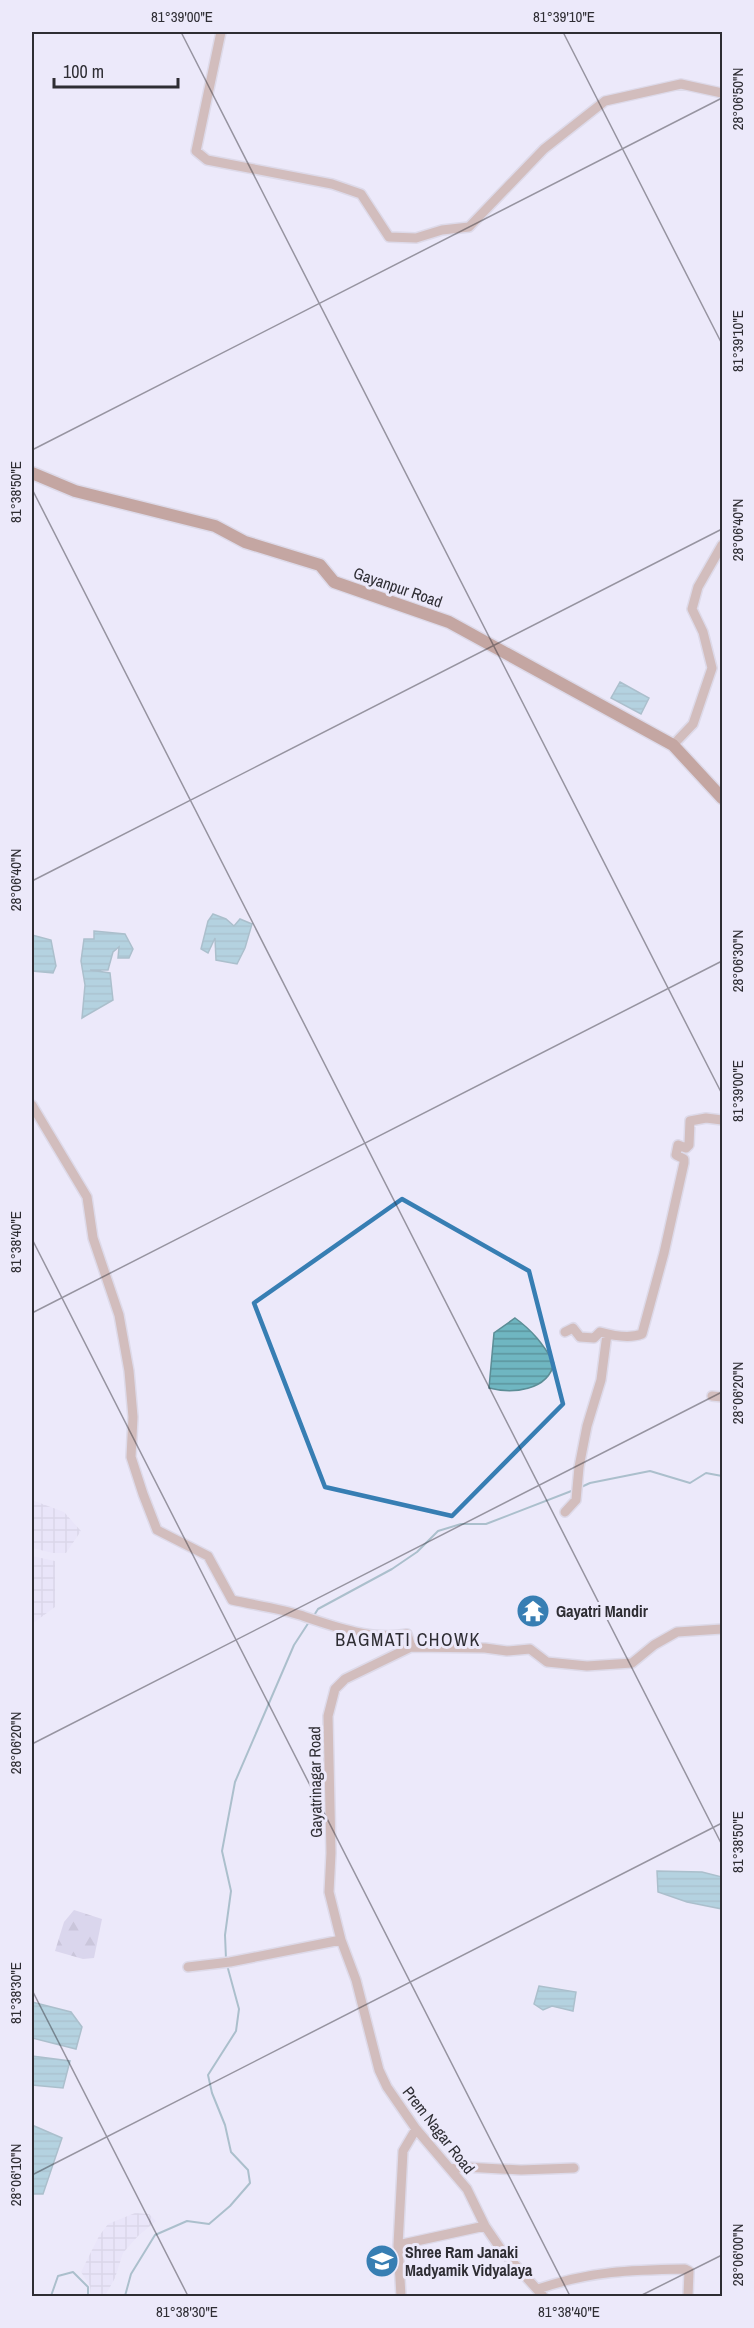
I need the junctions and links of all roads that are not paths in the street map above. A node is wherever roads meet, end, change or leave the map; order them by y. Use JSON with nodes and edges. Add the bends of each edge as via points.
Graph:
{"nodes":[{"id":1,"x":221,"y":32,"type":"edge"},
{"id":2,"x":723,"y":93,"type":"edge"},
{"id":3,"x":32,"y":473,"type":"edge"},
{"id":4,"x":723,"y":545,"type":"edge"},
{"id":5,"x":673,"y":744,"type":"junction"},
{"id":6,"x":723,"y":798,"type":"edge"},
{"id":7,"x":32,"y":1105,"type":"edge"},
{"id":8,"x":723,"y":1120,"type":"edge"},
{"id":9,"x":565,"y":1332,"type":"dead end"},
{"id":10,"x":607,"y":1334,"type":"junction"},
{"id":11,"x":712,"y":1396,"type":"dead end"},
{"id":12,"x":723,"y":1396,"type":"edge"},
{"id":13,"x":565,"y":1512,"type":"dead end"},
{"id":14,"x":723,"y":1629,"type":"edge"},
{"id":15,"x":411,"y":1647,"type":"junction"},
{"id":16,"x":329,"y":1892,"type":"joint"},
{"id":17,"x":341,"y":1940,"type":"junction"},
{"id":18,"x":188,"y":1967,"type":"dead end"},
{"id":19,"x":416,"y":2129,"type":"junction"},
{"id":20,"x":574,"y":2168,"type":"dead end"},
{"id":21,"x":450,"y":2169,"type":"junction"},
{"id":22,"x":485,"y":2226,"type":"junction"},
{"id":23,"x":398,"y":2245,"type":"junction"},
{"id":24,"x":541,"y":2293,"type":"edge"},
{"id":25,"x":401,"y":2296,"type":"edge"},
{"id":26,"x":688,"y":2296,"type":"edge"}],
"edges":[{"from":1,"to":2,"type":"street","via":[[196,151],[207,160],[332,184],[361,194],[389,237],[416,238],[469,226],[544,148],[605,101],[681,84]]},
{"from":3,"to":5,"type":"street","name":"Gayanpur Road","via":[[75,491],[215,526],[245,542],[320,565],[334,582],[449,622]]},
{"from":4,"to":5,"type":"street","via":[[698,587],[692,609],[703,632],[712,668],[693,724]]},
{"from":5,"to":6,"type":"street","name":"Gayanpur Road"},
{"from":7,"to":15,"type":"street","via":[[87,1197],[93,1238],[119,1315],[129,1371],[131,1457],[157,1530],[208,1556],[232,1600],[347,1630],[394,1637],[407,1634]]},
{"from":8,"to":10,"type":"street","via":[[690,1120],[689,1145],[678,1145],[676,1155],[684,1163],[642,1334]]},
{"from":9,"to":10,"type":"street","via":[[573,1328],[580,1337],[594,1338],[600,1332]]},
{"from":10,"to":13,"type":"street","via":[[601,1380],[579,1467],[576,1500]]},
{"from":11,"to":12,"type":"street"},
{"from":14,"to":15,"type":"street","name":"Gayatrinagar Road","via":[[677,1632],[632,1663],[587,1666],[547,1662],[530,1649]]},
{"from":15,"to":16,"type":"street","name":"Gayatrinagar Road","via":[[345,1679],[335,1689],[328,1716]]},
{"from":16,"to":17,"type":"street","name":"Prem Nagar Road"},
{"from":17,"to":18,"type":"street"},
{"from":17,"to":19,"type":"street","name":"Prem Nagar Road","via":[[356,1980],[379,2070]]},
{"from":19,"to":21,"type":"street","name":"Prem Nagar Road"},
{"from":19,"to":23,"type":"street","via":[[403,2151]]},
{"from":20,"to":21,"type":"street"},
{"from":21,"to":22,"type":"street","name":"Prem Nagar Road","via":[[467,2189]]},
{"from":22,"to":23,"type":"street"},
{"from":22,"to":24,"type":"street","name":"Prem Nagar Road"},
{"from":23,"to":25,"type":"street"},
{"from":24,"to":26,"type":"street","via":[[566,2279],[594,2273],[685,2269],[689,2271]]}]}
